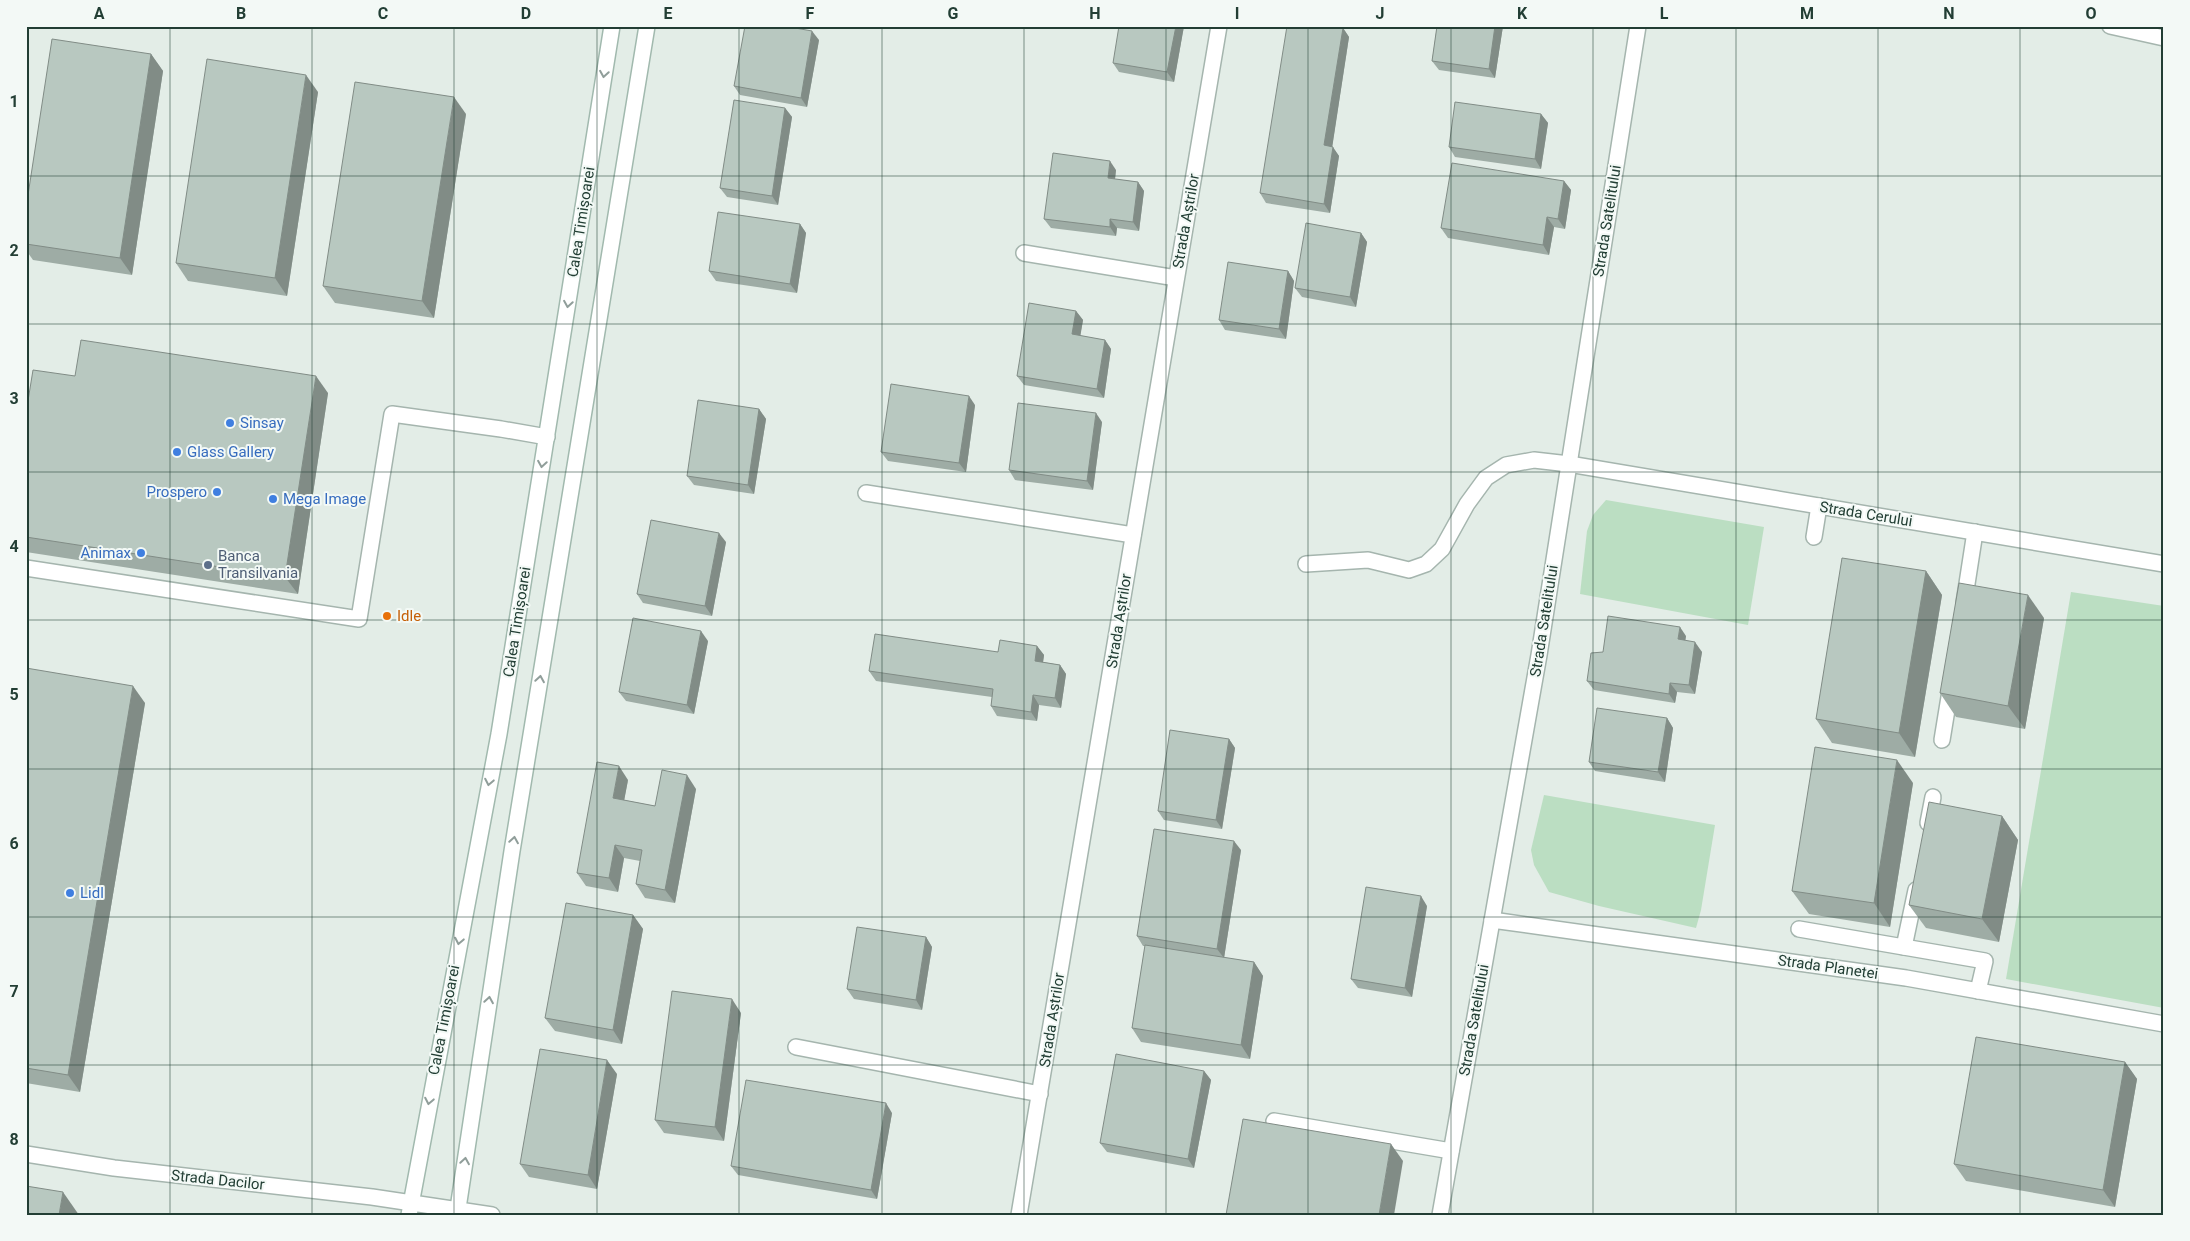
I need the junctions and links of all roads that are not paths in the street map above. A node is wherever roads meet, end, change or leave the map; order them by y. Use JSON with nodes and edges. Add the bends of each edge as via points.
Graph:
{"nodes":[{"id":1,"x":612,"y":26,"type":"edge"},
{"id":2,"x":647,"y":26,"type":"edge"},
{"id":3,"x":1218,"y":26,"type":"edge"},
{"id":4,"x":1638,"y":26,"type":"edge"},
{"id":5,"x":2110,"y":26,"type":"edge"},
{"id":6,"x":2164,"y":38,"type":"edge"},
{"id":7,"x":1024,"y":253,"type":"dead end"},
{"id":8,"x":1176,"y":278,"type":"junction"},
{"id":9,"x":547,"y":437,"type":"junction"},
{"id":10,"x":1569,"y":464,"type":"junction"},
{"id":11,"x":866,"y":493,"type":"dead end"},
{"id":12,"x":1819,"y":506,"type":"junction"},
{"id":13,"x":1975,"y":532,"type":"junction"},
{"id":14,"x":1133,"y":535,"type":"junction"},
{"id":15,"x":1814,"y":536,"type":"dead end"},
{"id":16,"x":1306,"y":564,"type":"dead end"},
{"id":17,"x":2164,"y":564,"type":"edge"},
{"id":18,"x":26,"y":568,"type":"edge"},
{"id":19,"x":1962,"y":617,"type":"edge"},
{"id":20,"x":1953,"y":674,"type":"edge"},
{"id":21,"x":1942,"y":740,"type":"dead end"},
{"id":22,"x":1933,"y":797,"type":"dead end"},
{"id":23,"x":1926,"y":835,"type":"edge"},
{"id":24,"x":1919,"y":872,"type":"edge"},
{"id":25,"x":1492,"y":920,"type":"junction"},
{"id":26,"x":1799,"y":929,"type":"edge"},
{"id":27,"x":1904,"y":947,"type":"junction"},
{"id":28,"x":1978,"y":991,"type":"junction"},
{"id":29,"x":2164,"y":1024,"type":"edge"},
{"id":30,"x":796,"y":1047,"type":"dead end"},
{"id":31,"x":1040,"y":1094,"type":"junction"},
{"id":32,"x":1274,"y":1121,"type":"dead end"},
{"id":33,"x":1451,"y":1151,"type":"junction"},
{"id":34,"x":26,"y":1154,"type":"edge"},
{"id":35,"x":409,"y":1209,"type":"edge"},
{"id":36,"x":457,"y":1212,"type":"edge"},
{"id":37,"x":492,"y":1215,"type":"edge"},
{"id":38,"x":1019,"y":1215,"type":"edge"},
{"id":39,"x":1440,"y":1215,"type":"edge"}],
"edges":[{"from":1,"to":9,"type":"street","name":"Calea Timișoarei","one_way":true},
{"from":36,"to":2,"type":"street","one_way":true,"via":[[512,850]]},
{"from":3,"to":8,"type":"street","name":"Strada Aștrilor"},
{"from":4,"to":10,"type":"street","name":"Strada Satelitului"},
{"from":5,"to":6,"type":"street"},
{"from":7,"to":8,"type":"street"},
{"from":8,"to":14,"type":"street","name":"Strada Aștrilor"},
{"from":9,"to":18,"type":"street","via":[[392,414],[359,619]]},
{"from":9,"to":35,"type":"street","name":"Calea Timișoarei","one_way":true,"via":[[499,734]]},
{"from":10,"to":12,"type":"street","name":"Strada Cerului"},
{"from":10,"to":16,"type":"street","name":"Strada Cerului","via":[[1534,460],[1506,465],[1486,478],[1442,549],[1426,564],[1409,570],[1368,560]]},
{"from":10,"to":25,"type":"street","name":"Strada Satelitului"},
{"from":11,"to":14,"type":"street"},
{"from":12,"to":13,"type":"street","name":"Strada Cerului"},
{"from":12,"to":15,"type":"street"},
{"from":13,"to":17,"type":"street","name":"Strada Cerului"},
{"from":13,"to":19,"type":"street"},
{"from":14,"to":31,"type":"street","name":"Strada Aștrilor"},
{"from":20,"to":21,"type":"street"},
{"from":22,"to":23,"type":"street"},
{"from":24,"to":27,"type":"street"},
{"from":25,"to":28,"type":"street","name":"Strada Planetei"},
{"from":25,"to":33,"type":"street","name":"Strada Satelitului"},
{"from":26,"to":27,"type":"street"},
{"from":27,"to":28,"type":"street","via":[[1985,961]]},
{"from":28,"to":29,"type":"street","name":"Strada Planetei"},
{"from":30,"to":31,"type":"street"},
{"from":31,"to":38,"type":"street","name":"Strada Aștrilor"},
{"from":32,"to":33,"type":"street"},
{"from":33,"to":39,"type":"street","name":"Strada Satelitului"},
{"from":34,"to":35,"type":"street","name":"Strada Dacilor","via":[[114,1168],[372,1197]]},
{"from":35,"to":36,"type":"street","name":"Strada Dacilor"},
{"from":36,"to":37,"type":"street","name":"Strada Dacilor"}]}
